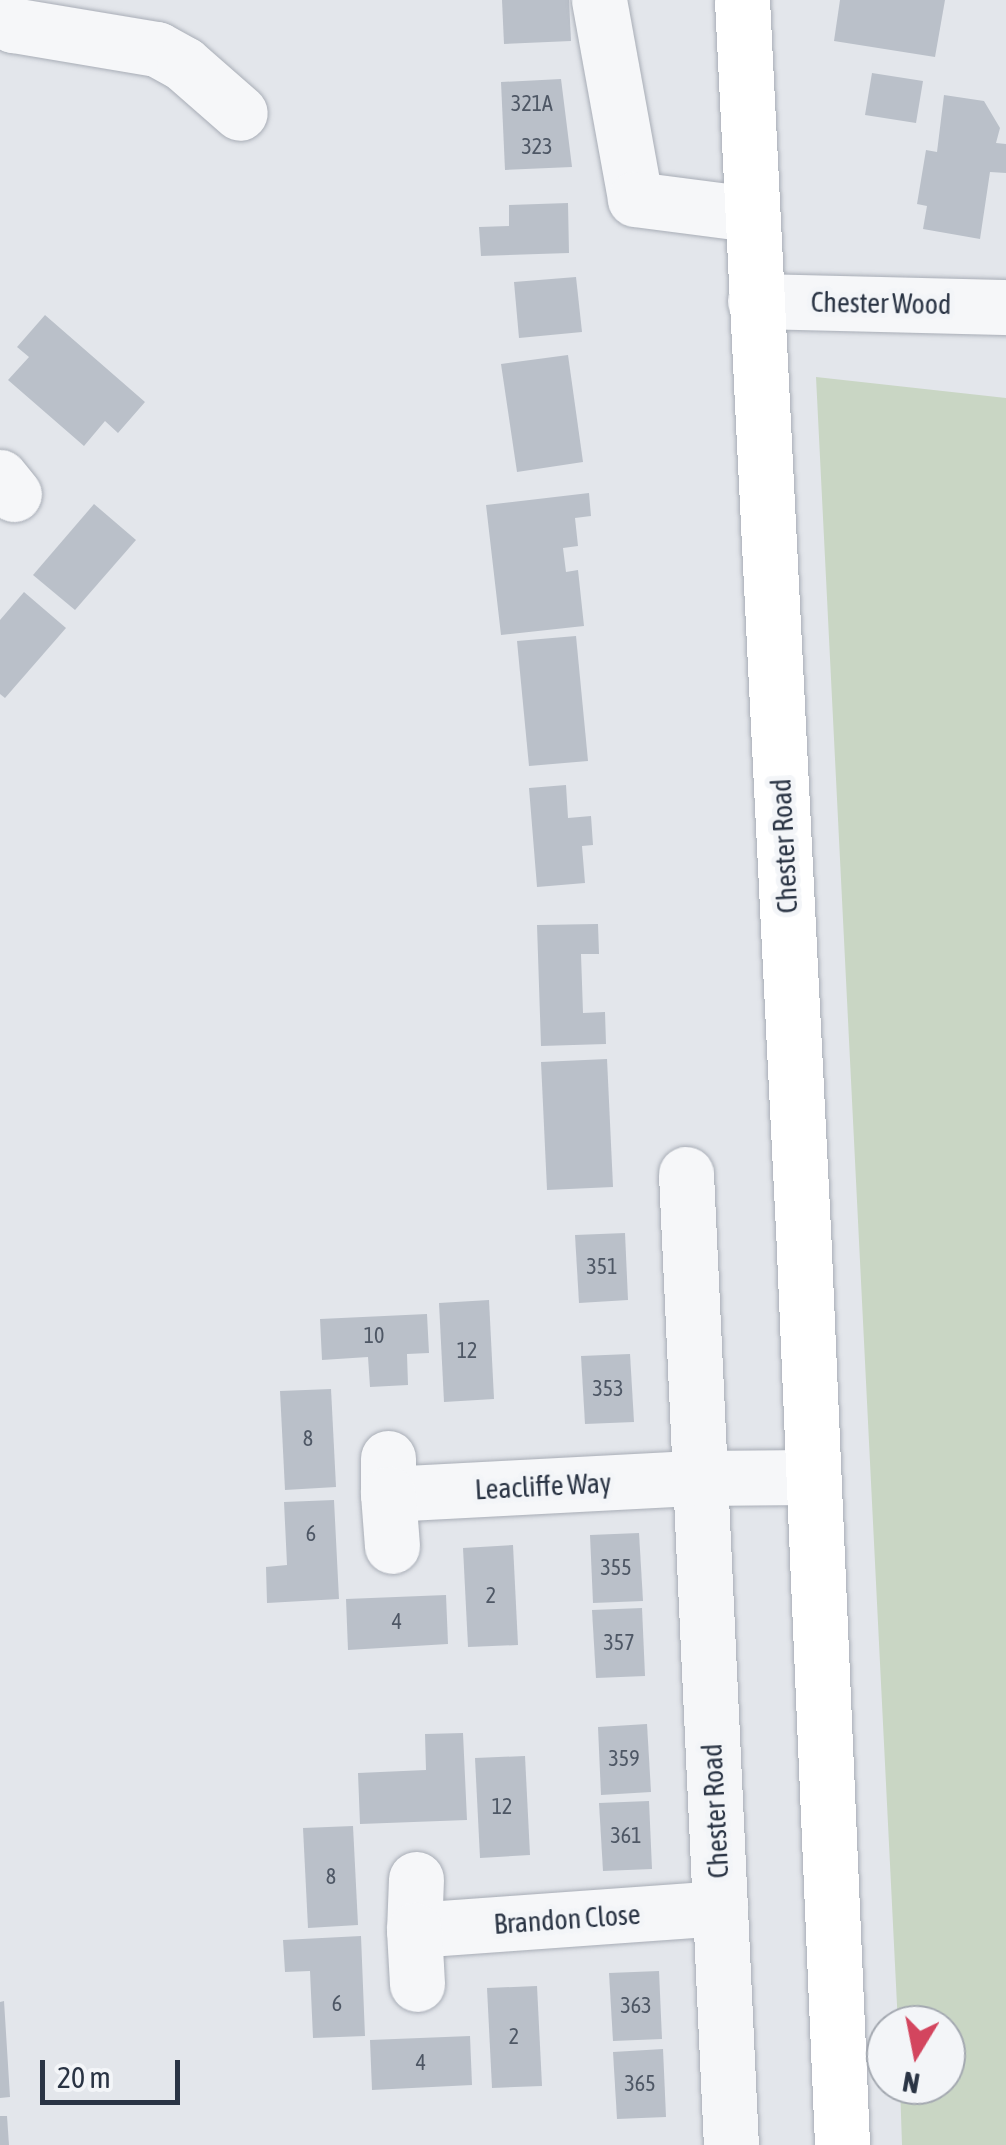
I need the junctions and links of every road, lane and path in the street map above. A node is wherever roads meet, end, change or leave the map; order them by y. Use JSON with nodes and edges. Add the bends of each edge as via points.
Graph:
{"nodes":[{"id":1,"x":600,"y":0,"type":"edge"},
{"id":2,"x":742,"y":0,"type":"edge"},
{"id":3,"x":0,"y":16,"type":"edge"},
{"id":4,"x":240,"y":114,"type":"dead end"},
{"id":5,"x":750,"y":214,"type":"junction"},
{"id":6,"x":755,"y":301,"type":"junction"},
{"id":7,"x":1006,"y":307,"type":"edge"},
{"id":8,"x":686,"y":1174,"type":"dead end"},
{"id":9,"x":812,"y":1477,"type":"junction"},
{"id":10,"x":697,"y":1478,"type":"junction"},
{"id":11,"x":389,"y":1499,"type":"dead end"},
{"id":12,"x":720,"y":1908,"type":"junction"},
{"id":13,"x":416,"y":1984,"type":"dead end"},
{"id":14,"x":732,"y":2145,"type":"edge"},
{"id":15,"x":842,"y":2145,"type":"edge"}],
"edges":[{"from":1,"to":5,"type":"street","via":[[635,199]]},
{"from":2,"to":5,"type":"highway","name":"Chester Road"},
{"from":3,"to":4,"type":"street","via":[[13,25],[158,50]]},
{"from":5,"to":6,"type":"highway","name":"Chester Road"},
{"from":6,"to":7,"type":"street","name":"Chester Wood"},
{"from":6,"to":9,"type":"highway","name":"Chester Road"},
{"from":8,"to":10,"type":"street","name":"Chester Road"},
{"from":9,"to":10,"type":"street"},
{"from":9,"to":15,"type":"highway","name":"Chester Road"},
{"from":10,"to":11,"type":"street","name":"Leacliffe Way"},
{"from":10,"to":12,"type":"street","name":"Chester Road"},
{"from":12,"to":13,"type":"street","name":"Brandon Close","via":[[415,1904]]},
{"from":12,"to":14,"type":"street","name":"Chester Road"}]}
